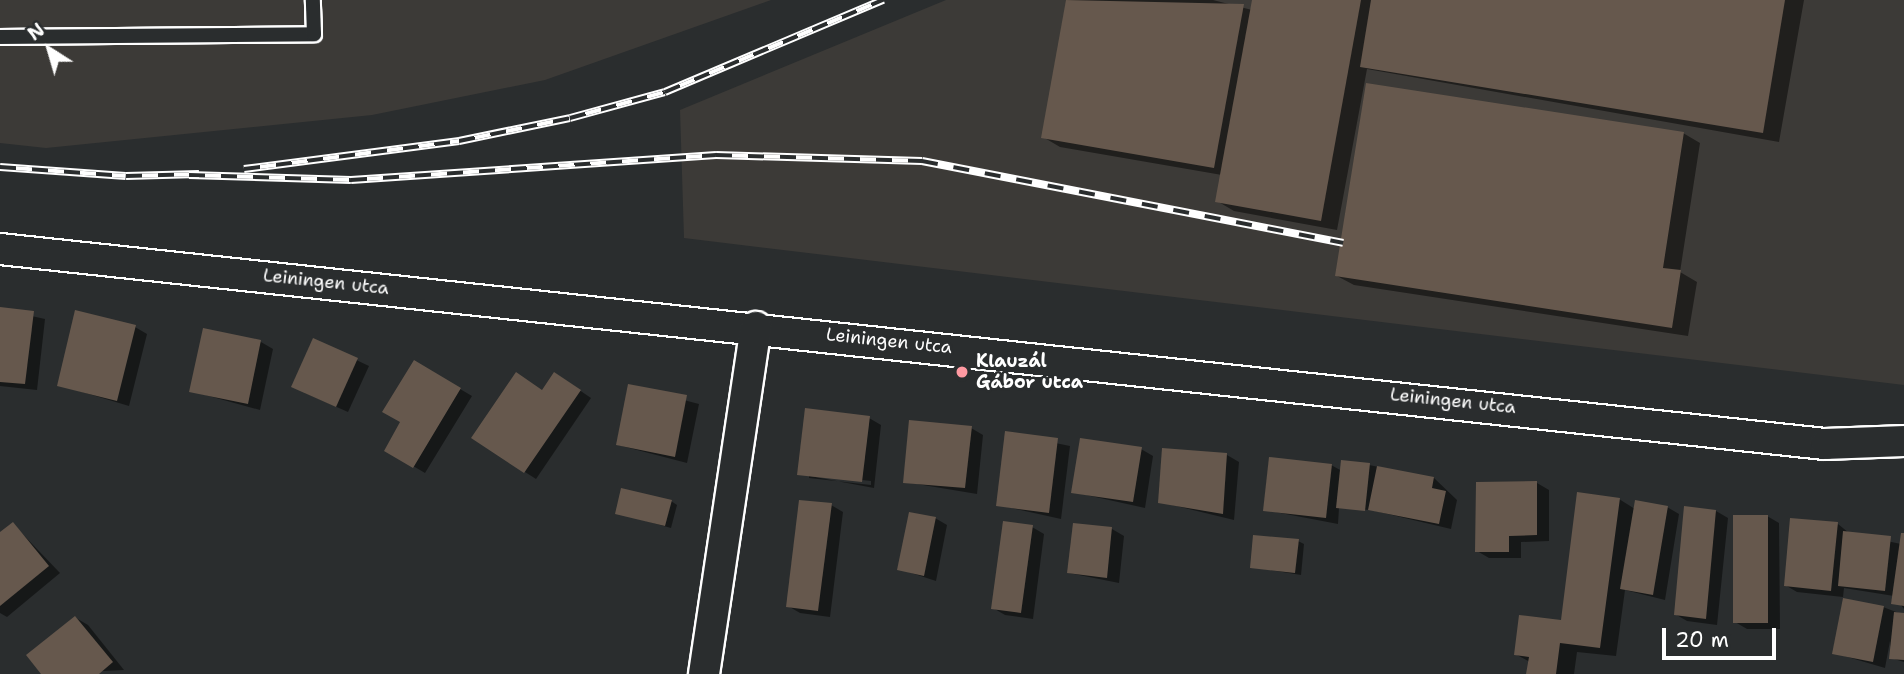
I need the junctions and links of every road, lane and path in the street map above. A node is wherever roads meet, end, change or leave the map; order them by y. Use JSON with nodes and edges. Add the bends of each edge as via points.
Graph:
{"nodes":[{"id":1,"x":313,"y":0,"type":"edge"},
{"id":2,"x":0,"y":37,"type":"edge"},
{"id":3,"x":0,"y":249,"type":"edge"},
{"id":4,"x":756,"y":327,"type":"junction"},
{"id":5,"x":1904,"y":441,"type":"edge"},
{"id":6,"x":704,"y":674,"type":"edge"}],
"edges":[{"from":1,"to":2,"type":"lane","via":[[314,34]]},
{"from":3,"to":4,"type":"street","name":"Leiningen utca"},
{"from":4,"to":5,"type":"street","name":"Leiningen utca","via":[[1826,444]]},
{"from":4,"to":6,"type":"street","via":[[707,624]]}]}
